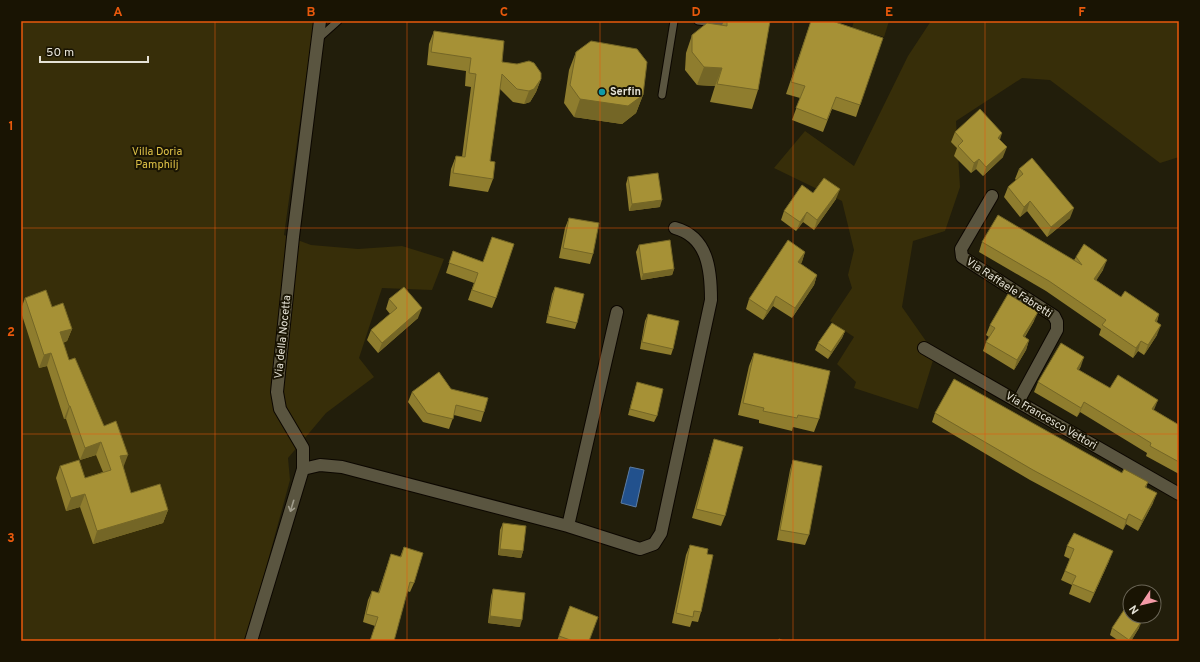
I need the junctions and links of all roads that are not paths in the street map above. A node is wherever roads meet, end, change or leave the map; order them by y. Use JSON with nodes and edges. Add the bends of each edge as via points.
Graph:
{"nodes":[{"id":1,"x":320,"y":21,"type":"edge"},
{"id":2,"x":338,"y":21,"type":"edge"},
{"id":3,"x":674,"y":21,"type":"edge"},
{"id":4,"x":698,"y":21,"type":"edge"},
{"id":5,"x":738,"y":26,"type":"edge"},
{"id":6,"x":318,"y":39,"type":"junction"},
{"id":7,"x":662,"y":95,"type":"dead end"},
{"id":8,"x":992,"y":196,"type":"dead end"},
{"id":9,"x":675,"y":228,"type":"dead end"},
{"id":10,"x":617,"y":312,"type":"dead end"},
{"id":11,"x":924,"y":348,"type":"dead end"},
{"id":12,"x":1018,"y":402,"type":"junction"},
{"id":13,"x":303,"y":469,"type":"junction"},
{"id":14,"x":1179,"y":494,"type":"edge"},
{"id":15,"x":568,"y":526,"type":"junction"},
{"id":16,"x":251,"y":641,"type":"edge"}],
"edges":[{"from":1,"to":6,"type":"street","name":"Via della Nocetta"},
{"from":2,"to":6,"type":"lane"},
{"from":3,"to":7,"type":"lane"},
{"from":4,"to":5,"type":"lane"},
{"from":6,"to":13,"type":"street","name":"Via della Nocetta","via":[[292,245],[277,392],[280,409],[303,448]]},
{"from":8,"to":12,"type":"street","name":"Via Raffaele Fabretti","via":[[961,249],[962,256],[1054,316],[1057,322],[1057,330]]},
{"from":9,"to":15,"type":"street","via":[[687,232],[703,249],[708,264],[711,300],[661,533],[654,544],[640,549]]},
{"from":10,"to":15,"type":"street"},
{"from":11,"to":12,"type":"street","name":"Via Francesco Vettori"},
{"from":12,"to":14,"type":"street","name":"Via Francesco Vettori"},
{"from":13,"to":15,"type":"street","via":[[320,465],[342,467]]},
{"from":13,"to":16,"type":"street","name":"Via della Nocetta","one_way":true}]}
